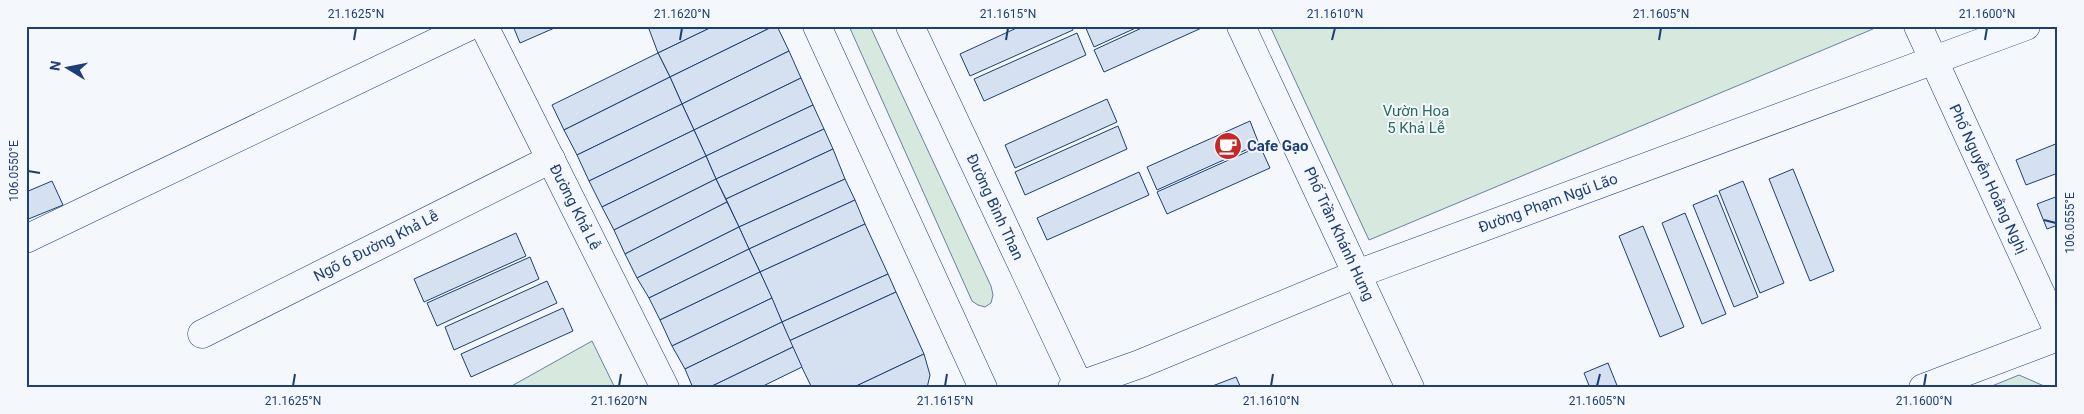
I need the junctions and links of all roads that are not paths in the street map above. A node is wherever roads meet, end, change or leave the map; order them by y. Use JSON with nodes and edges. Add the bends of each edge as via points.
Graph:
{"nodes":[{"id":1,"x":470,"y":26,"type":"edge"},
{"id":2,"x":484,"y":26,"type":"edge"},
{"id":3,"x":817,"y":26,"type":"edge"},
{"id":4,"x":910,"y":26,"type":"edge"},
{"id":5,"x":1242,"y":26,"type":"edge"},
{"id":6,"x":1918,"y":26,"type":"edge"},
{"id":7,"x":2026,"y":26,"type":"edge"},
{"id":8,"x":1934,"y":62,"type":"junction"},
{"id":9,"x":551,"y":159,"type":"junction"},
{"id":10,"x":26,"y":239,"type":"edge"},
{"id":11,"x":1357,"y":274,"type":"junction"},
{"id":12,"x":2058,"y":331,"type":"edge"},
{"id":13,"x":202,"y":334,"type":"dead end"},
{"id":14,"x":2058,"y":338,"type":"edge"},
{"id":15,"x":1077,"y":387,"type":"edge"},
{"id":16,"x":665,"y":388,"type":"edge"},
{"id":17,"x":982,"y":388,"type":"edge"},
{"id":18,"x":1410,"y":388,"type":"edge"},
{"id":19,"x":1923,"y":388,"type":"edge"}],
"edges":[{"from":1,"to":10,"type":"street"},
{"from":2,"to":9,"type":"street","name":"Đường Khả Lễ"},
{"from":3,"to":17,"type":"street"},
{"from":4,"to":15,"type":"street","name":"Đường Bình Than"},
{"from":5,"to":11,"type":"street","name":"Phố Trần Khánh Hưng"},
{"from":6,"to":8,"type":"street","name":"Phố Nguyễn Hoằng Nghị"},
{"from":7,"to":8,"type":"street","name":"Đường Phạm Ngũ Lão"},
{"from":8,"to":11,"type":"street","name":"Đường Phạm Ngũ Lão"},
{"from":8,"to":12,"type":"street","name":"Phố Nguyễn Hoằng Nghị"},
{"from":9,"to":13,"type":"street","name":"Ngõ 6 Đường Khả Lễ"},
{"from":9,"to":16,"type":"street","name":"Đường Khả Lễ"},
{"from":11,"to":15,"type":"street","name":"Đường Phạm Ngũ Lão"},
{"from":11,"to":18,"type":"street","name":"Phố Trần Khánh Hưng"},
{"from":14,"to":19,"type":"street"}]}
